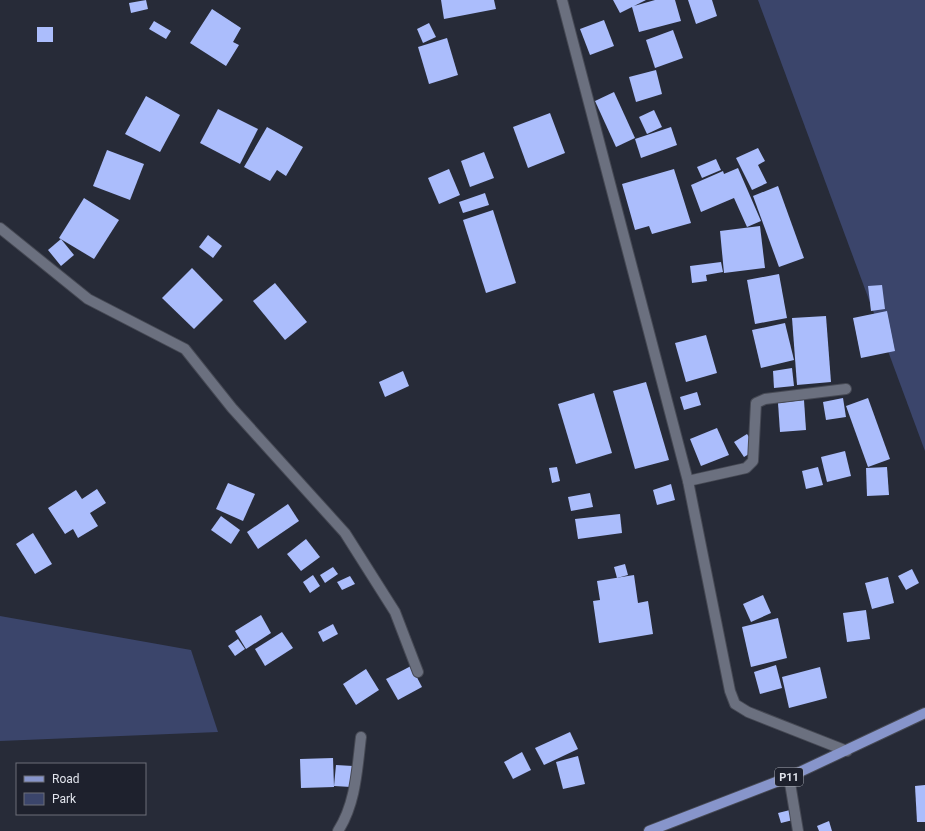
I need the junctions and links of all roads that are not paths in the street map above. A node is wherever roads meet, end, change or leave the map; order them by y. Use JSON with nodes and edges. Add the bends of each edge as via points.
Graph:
{"nodes":[{"id":1,"x":562,"y":0,"type":"edge"},
{"id":2,"x":0,"y":228,"type":"edge"},
{"id":3,"x":846,"y":389,"type":"dead end"},
{"id":4,"x":688,"y":481,"type":"junction"},
{"id":5,"x":418,"y":672,"type":"dead end"},
{"id":6,"x":925,"y":713,"type":"edge"},
{"id":7,"x":361,"y":738,"type":"dead end"},
{"id":8,"x":846,"y":751,"type":"junction"},
{"id":9,"x":789,"y":778,"type":"junction"},
{"id":10,"x":338,"y":831,"type":"edge"},
{"id":11,"x":649,"y":831,"type":"edge"},
{"id":12,"x":798,"y":831,"type":"edge"}],
"edges":[{"from":1,"to":4,"type":"street"},
{"from":2,"to":5,"type":"street","via":[[88,299],[185,349],[232,408],[346,533],[394,612]]},
{"from":3,"to":4,"type":"street","via":[[765,399],[756,403],[753,461],[746,468]]},
{"from":4,"to":8,"type":"street","via":[[730,691],[735,704],[748,712]]},
{"from":6,"to":8,"type":"main road","number":"P11"},
{"from":7,"to":10,"type":"street","via":[[353,798],[345,821]]},
{"from":8,"to":9,"type":"main road","number":"P11"},
{"from":9,"to":11,"type":"main road","number":"P11"},
{"from":9,"to":12,"type":"street"}]}
